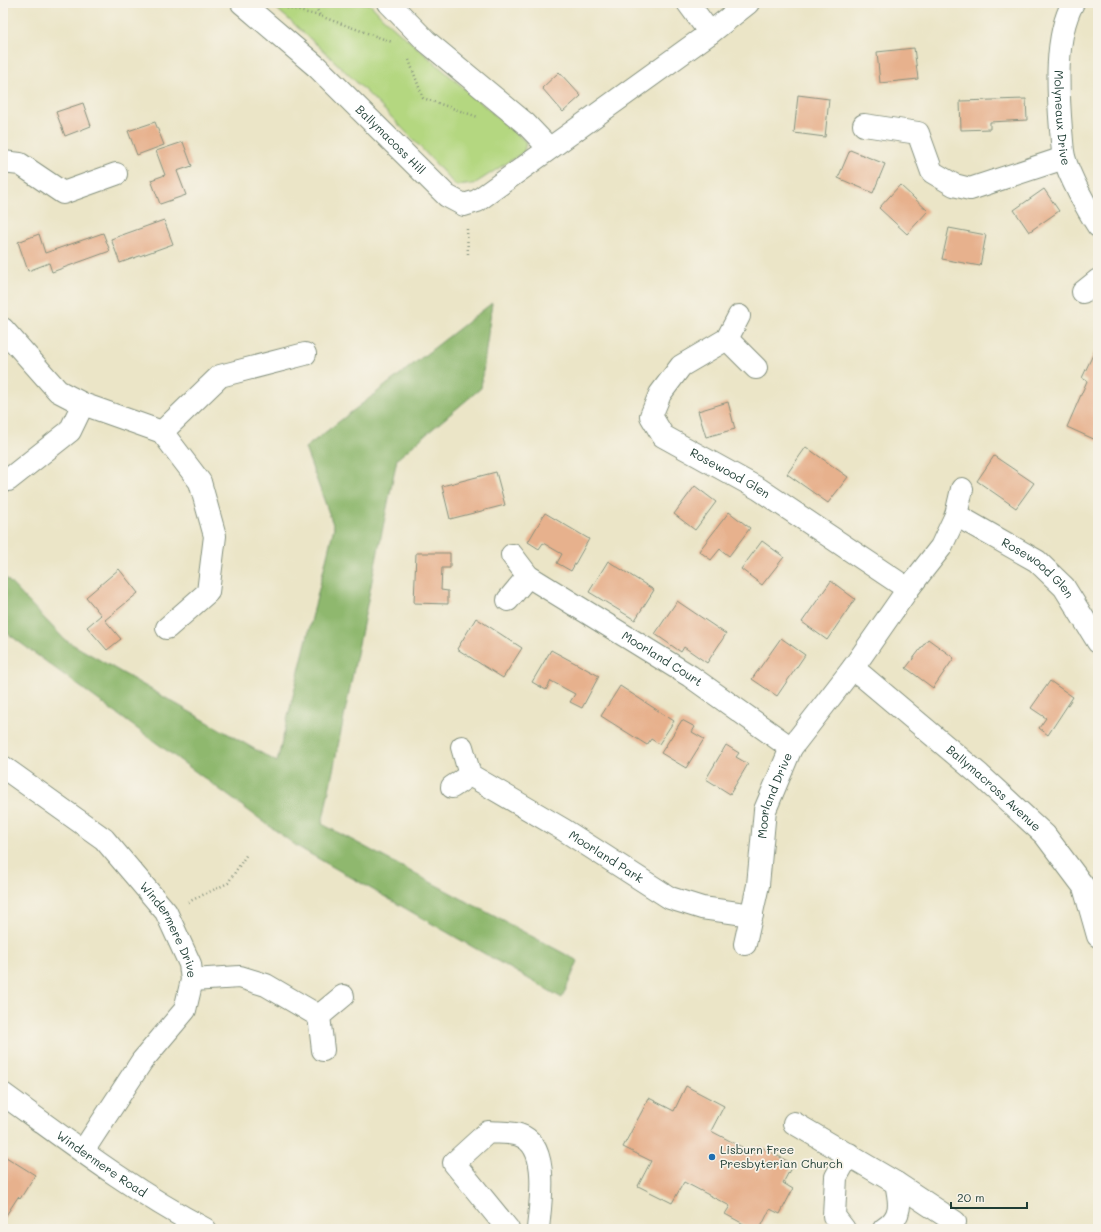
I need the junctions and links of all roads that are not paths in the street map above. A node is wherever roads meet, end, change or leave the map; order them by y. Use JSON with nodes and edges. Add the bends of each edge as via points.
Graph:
{"nodes":[{"id":1,"x":242,"y":3,"type":"edge"},
{"id":2,"x":389,"y":3,"type":"edge"},
{"id":3,"x":688,"y":3,"type":"edge"},
{"id":4,"x":748,"y":3,"type":"edge"},
{"id":5,"x":1073,"y":3,"type":"edge"},
{"id":6,"x":710,"y":33,"type":"junction"},
{"id":7,"x":864,"y":125,"type":"dead end"},
{"id":8,"x":549,"y":148,"type":"junction"},
{"id":9,"x":1064,"y":158,"type":"junction"},
{"id":10,"x":3,"y":162,"type":"edge"},
{"id":11,"x":116,"y":174,"type":"dead end"},
{"id":12,"x":1098,"y":226,"type":"edge"},
{"id":13,"x":740,"y":316,"type":"dead end"},
{"id":14,"x":3,"y":329,"type":"edge"},
{"id":15,"x":727,"y":339,"type":"junction"},
{"id":16,"x":305,"y":354,"type":"dead end"},
{"id":17,"x":756,"y":368,"type":"dead end"},
{"id":18,"x":83,"y":404,"type":"junction"},
{"id":19,"x":162,"y":432,"type":"junction"},
{"id":20,"x":8,"y":480,"type":"dead end"},
{"id":21,"x":962,"y":490,"type":"dead end"},
{"id":22,"x":956,"y":515,"type":"junction"},
{"id":23,"x":512,"y":555,"type":"dead end"},
{"id":24,"x":528,"y":576,"type":"junction"},
{"id":25,"x":908,"y":589,"type":"junction"},
{"id":26,"x":508,"y":600,"type":"dead end"},
{"id":27,"x":167,"y":628,"type":"dead end"},
{"id":28,"x":1098,"y":642,"type":"edge"},
{"id":29,"x":853,"y":668,"type":"junction"},
{"id":30,"x":462,"y":747,"type":"dead end"},
{"id":31,"x":791,"y":748,"type":"junction"},
{"id":32,"x":3,"y":767,"type":"edge"},
{"id":33,"x":470,"y":774,"type":"junction"},
{"id":34,"x":452,"y":787,"type":"dead end"},
{"id":35,"x":752,"y":916,"type":"junction"},
{"id":36,"x":1098,"y":936,"type":"edge"},
{"id":37,"x":745,"y":944,"type":"dead end"},
{"id":38,"x":192,"y":980,"type":"junction"},
{"id":39,"x":343,"y":996,"type":"dead end"},
{"id":40,"x":319,"y":1016,"type":"junction"},
{"id":41,"x":323,"y":1050,"type":"dead end"},
{"id":42,"x":3,"y":1094,"type":"edge"},
{"id":43,"x":794,"y":1123,"type":"dead end"},
{"id":44,"x":83,"y":1151,"type":"junction"},
{"id":45,"x":849,"y":1154,"type":"junction"},
{"id":46,"x":896,"y":1183,"type":"junction"},
{"id":47,"x":170,"y":1221,"type":"edge"},
{"id":48,"x":956,"y":1222,"type":"dead end"},
{"id":49,"x":205,"y":1229,"type":"edge"},
{"id":50,"x":508,"y":1229,"type":"edge"},
{"id":51,"x":538,"y":1229,"type":"edge"},
{"id":52,"x":844,"y":1229,"type":"edge"},
{"id":53,"x":884,"y":1229,"type":"edge"}],
"edges":[{"from":1,"to":8,"type":"street","name":"Ballymacoss Hill","via":[[317,67],[447,196],[464,205],[477,201]]},
{"from":2,"to":8,"type":"street","via":[[426,41],[526,124]]},
{"from":3,"to":6,"type":"street"},
{"from":4,"to":6,"type":"street","name":"Ballymacoss Hill"},
{"from":5,"to":9,"type":"street","name":"Molyneaux Drive","via":[[1069,9],[1062,42],[1057,90]]},
{"from":6,"to":8,"type":"street","name":"Ballymacoss Hill"},
{"from":7,"to":9,"type":"street","via":[[918,133],[932,172],[954,185],[970,189]]},
{"from":9,"to":12,"type":"street","name":"Molyneaux Drive"},
{"from":10,"to":11,"type":"street","via":[[20,164],[63,193]]},
{"from":13,"to":15,"type":"street"},
{"from":14,"to":18,"type":"street","via":[[58,391]]},
{"from":15,"to":17,"type":"street"},
{"from":15,"to":25,"type":"street","name":"Rosewood Glen","via":[[681,366],[660,394],[651,416],[663,436],[759,489]]},
{"from":16,"to":19,"type":"street","via":[[220,376]]},
{"from":18,"to":19,"type":"street"},
{"from":18,"to":20,"type":"street","via":[[70,431]]},
{"from":19,"to":27,"type":"street","via":[[200,482],[215,536],[208,592]]},
{"from":21,"to":22,"type":"street"},
{"from":22,"to":25,"type":"street","via":[[941,547]]},
{"from":22,"to":28,"type":"street","name":"Rosewood Glen","via":[[1037,561],[1064,587]]},
{"from":23,"to":24,"type":"street","name":"Moorland Court"},
{"from":24,"to":26,"type":"street"},
{"from":24,"to":31,"type":"street","name":"Moorland Court","via":[[690,676]]},
{"from":25,"to":29,"type":"street"},
{"from":29,"to":31,"type":"street","name":"Moorland Drive"},
{"from":29,"to":36,"type":"street","name":"Ballymacross Avenue","via":[[980,774],[1045,835],[1084,887]]},
{"from":30,"to":33,"type":"street"},
{"from":31,"to":35,"type":"street","name":"Moorland Drive","via":[[766,810]]},
{"from":32,"to":38,"type":"street","name":"Windermere Drive","via":[[104,839],[166,912],[190,964]]},
{"from":33,"to":34,"type":"street"},
{"from":33,"to":35,"type":"street","name":"Moorland Park","via":[[670,898],[702,908]]},
{"from":35,"to":37,"type":"street","name":"Moorland Drive"},
{"from":38,"to":40,"type":"street","via":[[240,977],[266,985]]},
{"from":38,"to":44,"type":"street","name":"Windermere Drive","via":[[185,1010],[142,1061]]},
{"from":39,"to":40,"type":"street"},
{"from":40,"to":41,"type":"street"},
{"from":42,"to":44,"type":"street","name":"Windermere Road"},
{"from":43,"to":45,"type":"street"},
{"from":44,"to":47,"type":"street","name":"Windermere Road"},
{"from":45,"to":46,"type":"street"},
{"from":45,"to":52,"type":"street","via":[[836,1177],[834,1216]]},
{"from":46,"to":48,"type":"street"},
{"from":46,"to":53,"type":"street","via":[[900,1208],[890,1225]]},
{"from":47,"to":49,"type":"street","name":"Windermere Road"},
{"from":50,"to":51,"type":"street","via":[[454,1163],[488,1132],[520,1135],[533,1144],[542,1166]]}]}
